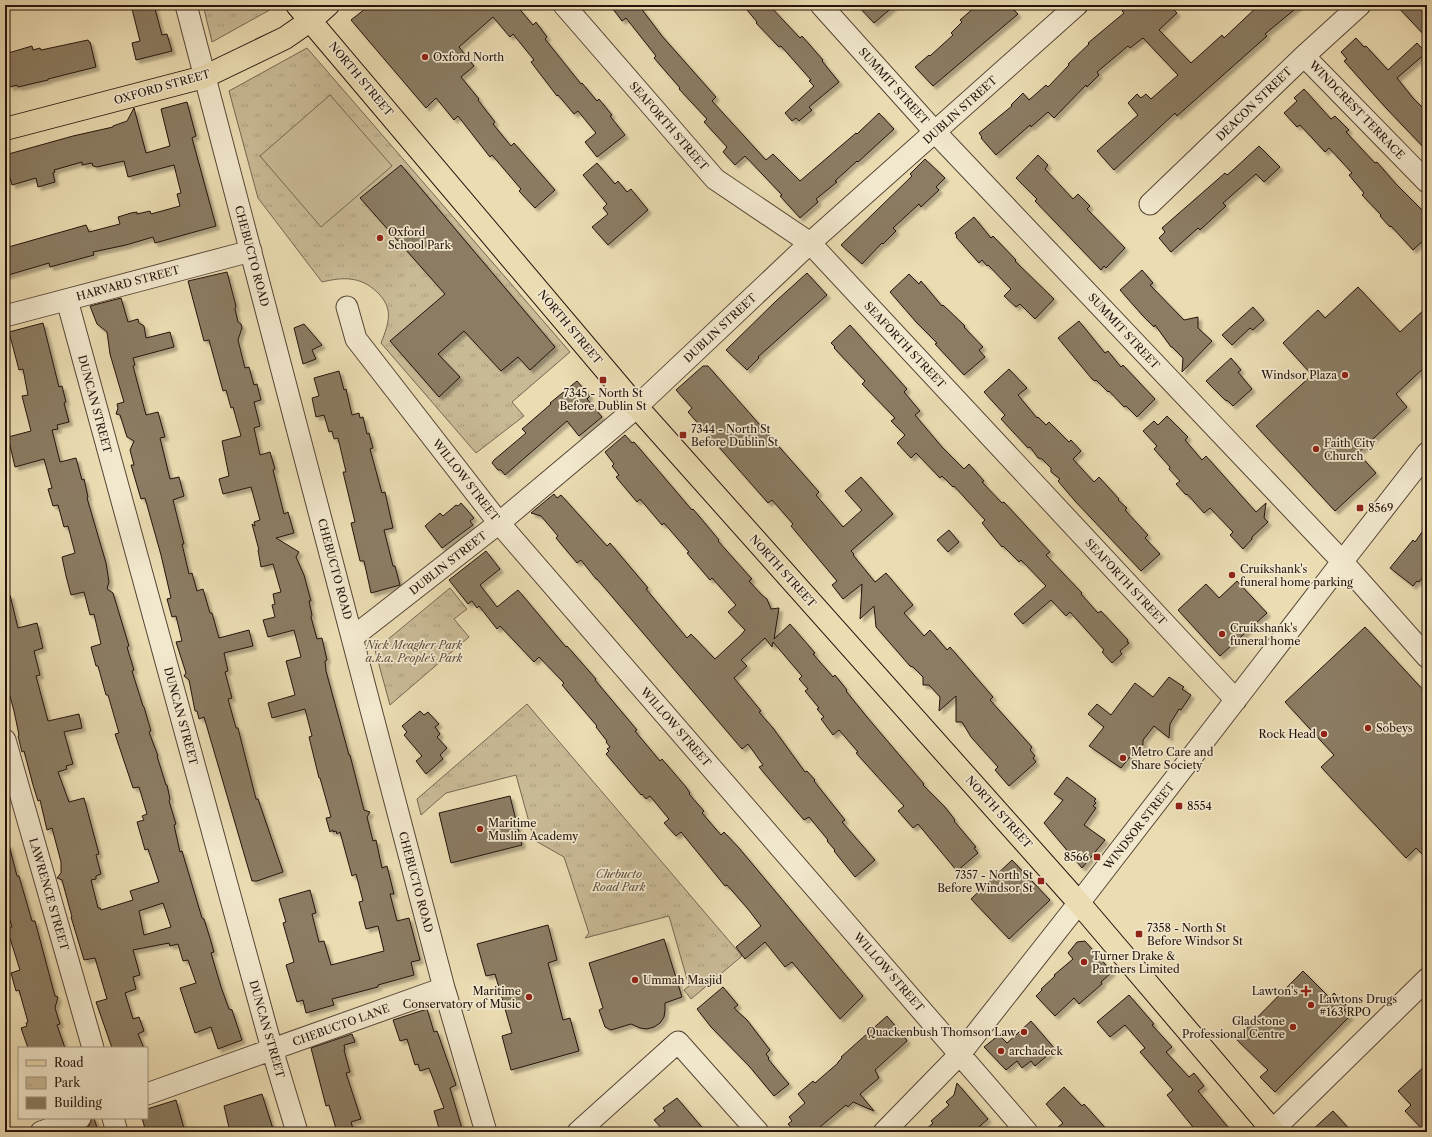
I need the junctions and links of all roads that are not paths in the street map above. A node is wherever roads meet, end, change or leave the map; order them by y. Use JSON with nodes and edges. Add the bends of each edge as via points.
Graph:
{"nodes":[{"id":1,"x":186,"y":5,"type":"edge"},
{"id":2,"x":328,"y":5,"type":"edge"},
{"id":3,"x":564,"y":5,"type":"edge"},
{"id":4,"x":821,"y":5,"type":"edge"},
{"id":5,"x":1077,"y":5,"type":"edge"},
{"id":6,"x":1360,"y":5,"type":"edge"},
{"id":7,"x":304,"y":12,"type":"edge"},
{"id":8,"x":1304,"y":56,"type":"junction"},
{"id":9,"x":204,"y":77,"type":"junction"},
{"id":10,"x":5,"y":129,"type":"edge"},
{"id":11,"x":935,"y":132,"type":"junction"},
{"id":12,"x":1427,"y":182,"type":"edge"},
{"id":13,"x":1150,"y":204,"type":"dead end"},
{"id":14,"x":810,"y":243,"type":"junction"},
{"id":15,"x":251,"y":251,"type":"junction"},
{"id":16,"x":66,"y":300,"type":"junction"},
{"id":17,"x":347,"y":307,"type":"dead end"},
{"id":18,"x":5,"y":316,"type":"edge"},
{"id":19,"x":637,"y":406,"type":"junction"},
{"id":20,"x":1427,"y":454,"type":"edge"},
{"id":21,"x":499,"y":523,"type":"junction"},
{"id":22,"x":1342,"y":562,"type":"junction"},
{"id":23,"x":353,"y":637,"type":"junction"},
{"id":24,"x":1427,"y":657,"type":"edge"},
{"id":25,"x":1236,"y":700,"type":"junction"},
{"id":26,"x":5,"y":740,"type":"edge"},
{"id":27,"x":1079,"y":903,"type":"junction"},
{"id":28,"x":1427,"y":979,"type":"edge"},
{"id":29,"x":444,"y":988,"type":"junction"},
{"id":30,"x":93,"y":1047,"type":"edge"},
{"id":31,"x":272,"y":1050,"type":"junction"},
{"id":32,"x":960,"y":1054,"type":"junction"},
{"id":33,"x":148,"y":1094,"type":"edge"},
{"id":34,"x":77,"y":1119,"type":"edge"},
{"id":35,"x":113,"y":1119,"type":"edge"},
{"id":36,"x":41,"y":1132,"type":"edge"},
{"id":37,"x":117,"y":1132,"type":"edge"},
{"id":38,"x":297,"y":1132,"type":"edge"},
{"id":39,"x":486,"y":1132,"type":"edge"},
{"id":40,"x":578,"y":1132,"type":"edge"},
{"id":41,"x":758,"y":1132,"type":"edge"},
{"id":42,"x":884,"y":1132,"type":"edge"},
{"id":43,"x":1027,"y":1132,"type":"edge"},
{"id":44,"x":1273,"y":1132,"type":"edge"}],
"edges":[{"from":1,"to":9,"type":"street","name":"CHEBUCTO ROAD"},
{"from":2,"to":7,"type":"main road","name":"OXFORD STREET"},
{"from":3,"to":14,"type":"street","name":"SEAFORTH STREET","via":[[715,179]]},
{"from":4,"to":11,"type":"street","name":"SUMMIT STREET"},
{"from":5,"to":11,"type":"street","name":"DUBLIN STREET"},
{"from":6,"to":8,"type":"street","name":"DEACON STREET"},
{"from":7,"to":9,"type":"main road","name":"OXFORD STREET","via":[[285,38]]},
{"from":7,"to":19,"type":"main road","name":"NORTH STREET"},
{"from":8,"to":12,"type":"street","name":"WINDCREST TERRACE"},
{"from":8,"to":13,"type":"street","name":"DEACON STREET"},
{"from":9,"to":10,"type":"main road","name":"OXFORD STREET"},
{"from":9,"to":15,"type":"street","name":"CHEBUCTO ROAD"},
{"from":11,"to":14,"type":"street","name":"DUBLIN STREET"},
{"from":11,"to":22,"type":"street","name":"SUMMIT STREET"},
{"from":14,"to":19,"type":"street","name":"DUBLIN STREET"},
{"from":14,"to":25,"type":"street","name":"SEAFORTH STREET"},
{"from":15,"to":16,"type":"street","name":"HARVARD STREET"},
{"from":15,"to":23,"type":"street","name":"CHEBUCTO ROAD"},
{"from":16,"to":18,"type":"street","name":"HARVARD STREET"},
{"from":16,"to":31,"type":"street","name":"DUNCAN STREET"},
{"from":17,"to":21,"type":"street","name":"WILLOW STREET","via":[[356,339]]},
{"from":19,"to":21,"type":"street","name":"DUBLIN STREET"},
{"from":19,"to":27,"type":"main road","name":"NORTH STREET"},
{"from":20,"to":22,"type":"street","name":"WINDSOR STREET"},
{"from":21,"to":23,"type":"street","name":"DUBLIN STREET"},
{"from":21,"to":32,"type":"street","name":"WILLOW STREET"},
{"from":22,"to":24,"type":"street","name":"SUMMIT STREET"},
{"from":22,"to":25,"type":"street","name":"WINDSOR STREET"},
{"from":23,"to":29,"type":"street","name":"CHEBUCTO ROAD"},
{"from":25,"to":27,"type":"street","name":"WINDSOR STREET"},
{"from":26,"to":30,"type":"street","name":"LAWRENCE STREET"},
{"from":27,"to":32,"type":"street","name":"WINDSOR STREET"},
{"from":27,"to":44,"type":"main road","name":"NORTH STREET"},
{"from":28,"to":44,"type":"street"},
{"from":29,"to":31,"type":"street","name":"CHEBUCTO LANE"},
{"from":29,"to":39,"type":"street","name":"CHEBUCTO ROAD"},
{"from":31,"to":33,"type":"street","name":"CHEBUCTO LANE"},
{"from":31,"to":38,"type":"street","name":"DUNCAN STREET"},
{"from":32,"to":42,"type":"street","name":"WINDSOR STREET"},
{"from":32,"to":43,"type":"street","name":"WILLOW STREET"},
{"from":34,"to":36,"type":"street"},
{"from":35,"to":37,"type":"street"},
{"from":40,"to":41,"type":"street","via":[[678,1042]]}]}
